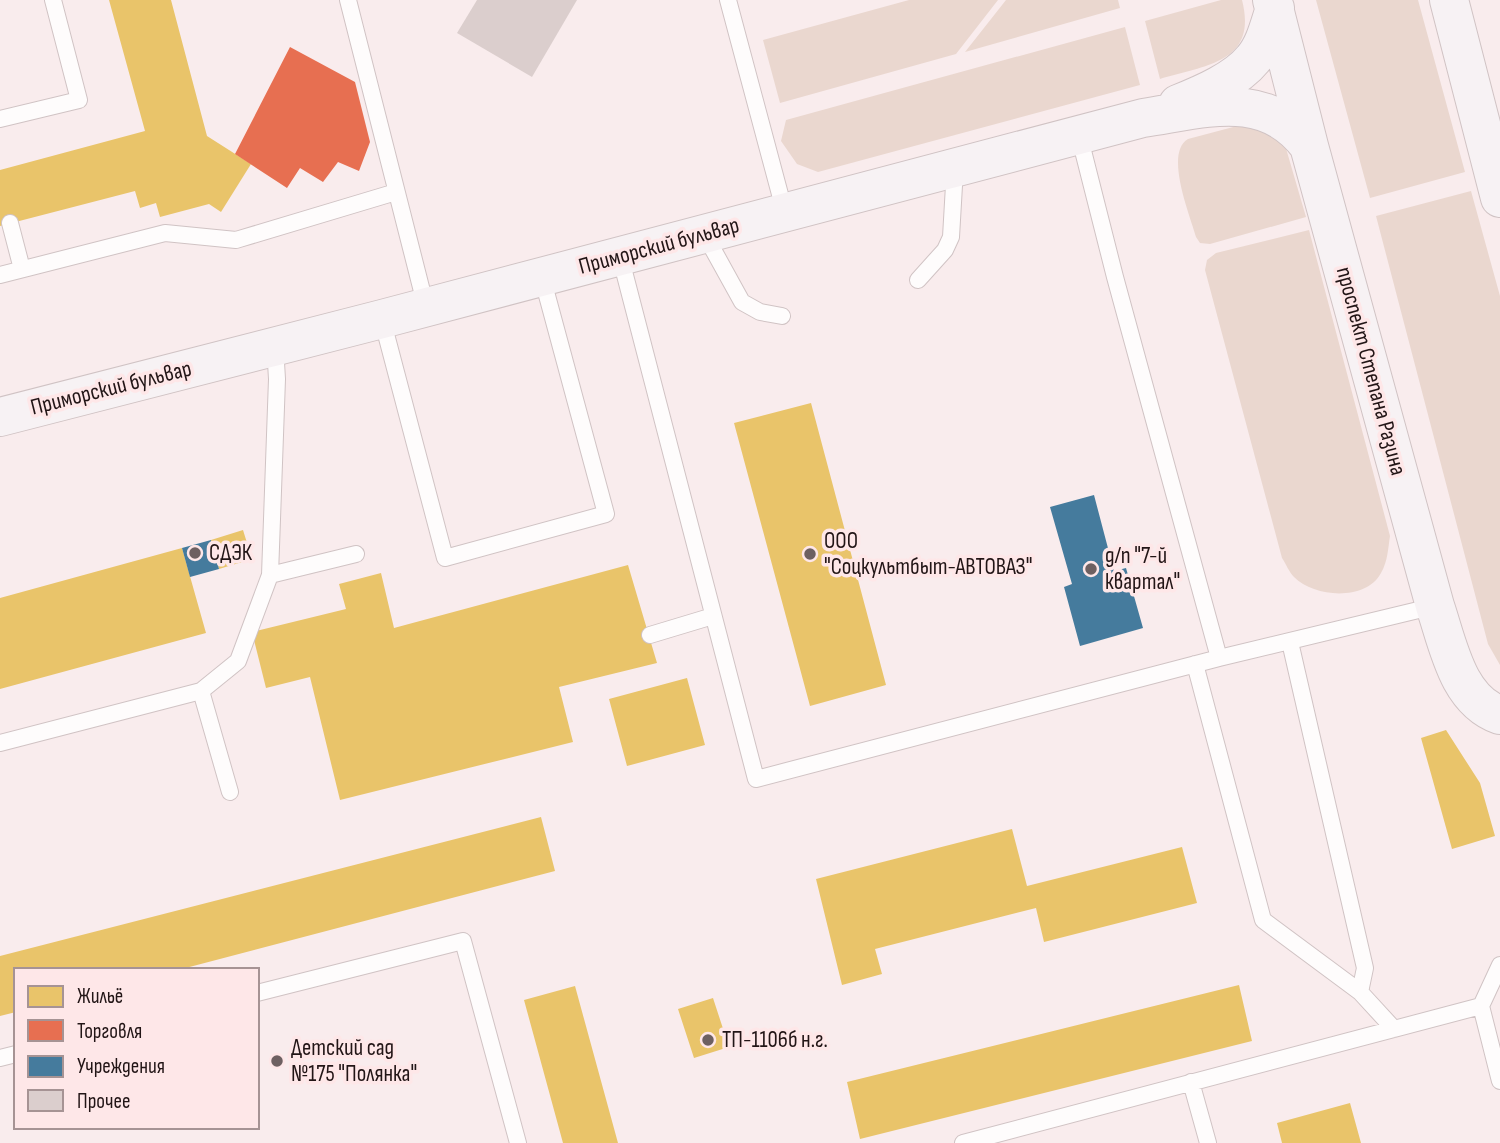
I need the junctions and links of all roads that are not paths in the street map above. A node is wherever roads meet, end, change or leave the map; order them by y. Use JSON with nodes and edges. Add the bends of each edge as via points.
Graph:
{"nodes":[{"id":1,"x":53,"y":0,"type":"edge"},
{"id":2,"x":348,"y":0,"type":"edge"},
{"id":3,"x":728,"y":0,"type":"edge"},
{"id":4,"x":1449,"y":0,"type":"edge"},
{"id":5,"x":1273,"y":4,"type":"edge"},
{"id":6,"x":1500,"y":112,"type":"edge"},
{"id":7,"x":1143,"y":118,"type":"junction"},
{"id":8,"x":0,"y":119,"type":"edge"},
{"id":9,"x":1079,"y":135,"type":"junction"},
{"id":10,"x":1310,"y":146,"type":"junction"},
{"id":11,"x":955,"y":168,"type":"junction"},
{"id":12,"x":1497,"y":188,"type":"edge"},
{"id":13,"x":396,"y":192,"type":"junction"},
{"id":14,"x":785,"y":213,"type":"junction"},
{"id":15,"x":10,"y":223,"type":"dead end"},
{"id":16,"x":705,"y":234,"type":"junction"},
{"id":17,"x":620,"y":257,"type":"junction"},
{"id":18,"x":22,"y":269,"type":"junction"},
{"id":19,"x":0,"y":275,"type":"edge"},
{"id":20,"x":542,"y":277,"type":"junction"},
{"id":21,"x":918,"y":280,"type":"dead end"},
{"id":22,"x":426,"y":307,"type":"junction"},
{"id":23,"x":782,"y":316,"type":"dead end"},
{"id":24,"x":382,"y":319,"type":"junction"},
{"id":25,"x":275,"y":346,"type":"junction"},
{"id":26,"x":0,"y":417,"type":"edge"},
{"id":27,"x":356,"y":554,"type":"dead end"},
{"id":28,"x":270,"y":575,"type":"junction"},
{"id":29,"x":1435,"y":606,"type":"junction"},
{"id":30,"x":713,"y":616,"type":"junction"},
{"id":31,"x":650,"y":635,"type":"dead end"},
{"id":32,"x":1290,"y":642,"type":"junction"},
{"id":33,"x":1219,"y":658,"type":"junction"},
{"id":34,"x":1195,"y":664,"type":"junction"},
{"id":35,"x":201,"y":691,"type":"junction"},
{"id":36,"x":1500,"y":715,"type":"edge"},
{"id":37,"x":0,"y":743,"type":"edge"},
{"id":38,"x":230,"y":792,"type":"dead end"},
{"id":39,"x":1500,"y":965,"type":"edge"},
{"id":40,"x":259,"y":992,"type":"edge"},
{"id":41,"x":1360,"y":992,"type":"junction"},
{"id":42,"x":1481,"y":1006,"type":"junction"},
{"id":43,"x":1394,"y":1029,"type":"junction"},
{"id":44,"x":1500,"y":1081,"type":"edge"},
{"id":45,"x":1191,"y":1082,"type":"junction"},
{"id":46,"x":518,"y":1143,"type":"edge"},
{"id":47,"x":963,"y":1143,"type":"edge"},
{"id":48,"x":1208,"y":1143,"type":"edge"}],
"edges":[{"from":1,"to":8,"type":"lane","via":[[79,100]]},
{"from":2,"to":13,"type":"lane"},
{"from":3,"to":14,"type":"lane"},
{"from":4,"to":12,"type":"main road"},
{"from":5,"to":7,"type":"main road","name":"проспект Степана Разина","via":[[1266,36],[1253,59],[1213,88]]},
{"from":5,"to":10,"type":"main road","name":"проспект Степана Разина"},
{"from":6,"to":12,"type":"main road"},
{"from":7,"to":9,"type":"main road","name":"Приморский бульвар"},
{"from":7,"to":10,"type":"main road","name":"Приморский бульвар","via":[[1202,109],[1259,108],[1284,119]]},
{"from":9,"to":11,"type":"main road","name":"Приморский бульвар"},
{"from":9,"to":33,"type":"lane"},
{"from":10,"to":29,"type":"main road","name":"проспект Степана Разина"},
{"from":11,"to":14,"type":"main road","name":"Приморский бульвар"},
{"from":11,"to":21,"type":"lane","via":[[951,237]]},
{"from":13,"to":18,"type":"lane","via":[[236,240],[165,233]]},
{"from":13,"to":22,"type":"lane"},
{"from":14,"to":16,"type":"main road","name":"Приморский бульвар"},
{"from":15,"to":18,"type":"lane"},
{"from":16,"to":17,"type":"main road","name":"Приморский бульвар"},
{"from":16,"to":23,"type":"lane","via":[[742,302]]},
{"from":17,"to":20,"type":"main road","name":"Приморский бульвар"},
{"from":17,"to":30,"type":"lane"},
{"from":18,"to":19,"type":"lane"},
{"from":20,"to":22,"type":"main road","name":"Приморский бульвар"},
{"from":20,"to":24,"type":"lane","via":[[607,514],[445,558]]},
{"from":22,"to":24,"type":"main road","name":"Приморский бульвар"},
{"from":24,"to":25,"type":"main road","name":"Приморский бульвар"},
{"from":25,"to":26,"type":"main road","name":"Приморский бульвар"},
{"from":25,"to":28,"type":"lane"},
{"from":27,"to":28,"type":"lane"},
{"from":28,"to":35,"type":"lane","via":[[238,661]]},
{"from":29,"to":32,"type":"lane"},
{"from":29,"to":36,"type":"main road","name":"проспект Степана Разина","via":[[1457,672],[1471,695],[1489,712]]},
{"from":30,"to":31,"type":"lane"},
{"from":30,"to":34,"type":"lane","via":[[756,779]]},
{"from":32,"to":33,"type":"lane"},
{"from":32,"to":41,"type":"lane","via":[[1365,968]]},
{"from":33,"to":34,"type":"lane"},
{"from":34,"to":41,"type":"lane","via":[[1263,920]]},
{"from":35,"to":37,"type":"lane"},
{"from":35,"to":38,"type":"lane"},
{"from":39,"to":42,"type":"lane"},
{"from":40,"to":46,"type":"lane","via":[[463,941]]},
{"from":41,"to":43,"type":"lane"},
{"from":42,"to":43,"type":"lane"},
{"from":42,"to":44,"type":"lane"},
{"from":43,"to":45,"type":"lane"},
{"from":45,"to":47,"type":"lane"},
{"from":45,"to":48,"type":"lane"}]}
